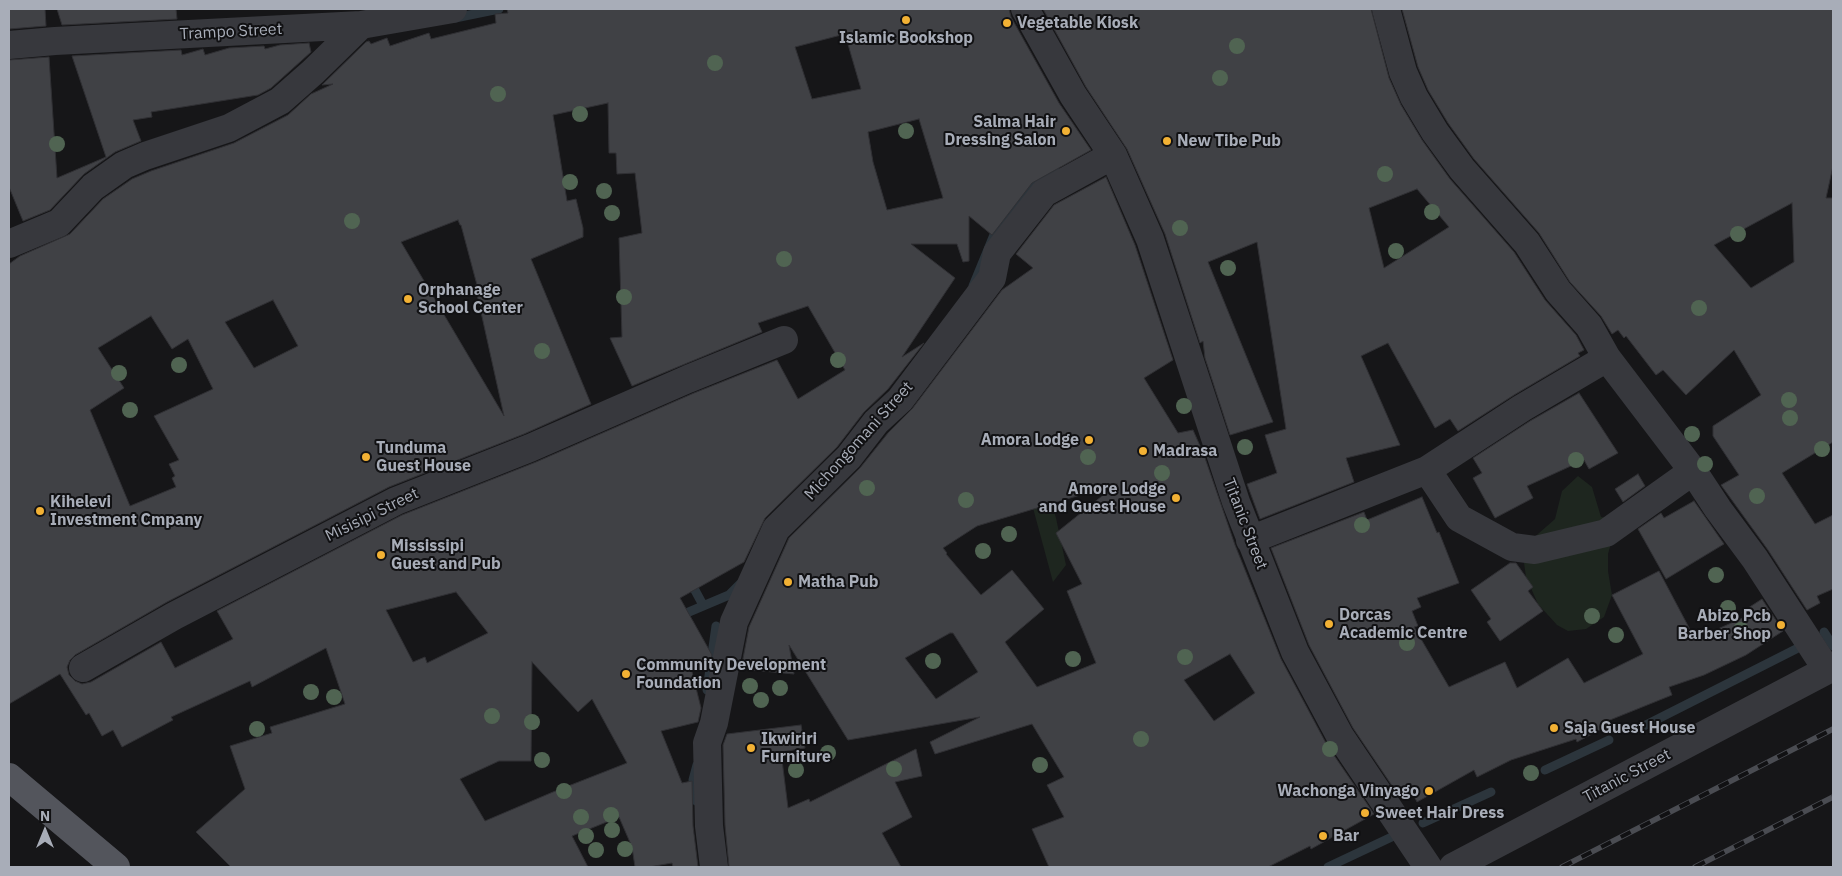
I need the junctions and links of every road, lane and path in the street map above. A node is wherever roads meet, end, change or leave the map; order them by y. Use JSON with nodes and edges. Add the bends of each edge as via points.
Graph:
{"nodes":[{"id":1,"x":453,"y":9,"type":"edge"},
{"id":2,"x":1025,"y":9,"type":"edge"},
{"id":3,"x":1386,"y":9,"type":"edge"},
{"id":4,"x":361,"y":25,"type":"junction"},
{"id":5,"x":9,"y":45,"type":"edge"},
{"id":6,"x":1113,"y":155,"type":"junction"},
{"id":7,"x":9,"y":244,"type":"edge"},
{"id":8,"x":784,"y":340,"type":"dead end"},
{"id":9,"x":1607,"y":358,"type":"junction"},
{"id":10,"x":1427,"y":470,"type":"junction"},
{"id":11,"x":1694,"y":470,"type":"junction"},
{"id":12,"x":1250,"y":540,"type":"junction"},
{"id":13,"x":83,"y":668,"type":"dead end"},
{"id":14,"x":1830,"y":668,"type":"edge"},
{"id":15,"x":9,"y":777,"type":"edge"},
{"id":16,"x":116,"y":867,"type":"edge"},
{"id":17,"x":714,"y":867,"type":"edge"},
{"id":18,"x":1428,"y":867,"type":"edge"},
{"id":19,"x":1453,"y":867,"type":"edge"}],
"edges":[{"from":1,"to":4,"type":"street","name":"Trampo Street"},
{"from":2,"to":6,"type":"street","via":[[1073,95]]},
{"from":3,"to":9,"type":"street","via":[[1403,72],[1435,132],[1462,169],[1527,243],[1558,291],[1589,326]]},
{"from":4,"to":5,"type":"street","name":"Trampo Street"},
{"from":4,"to":7,"type":"street","via":[[280,101],[229,128],[124,166],[93,187],[59,223]]},
{"from":6,"to":12,"type":"street","name":"Titanic Street","via":[[1150,239]]},
{"from":6,"to":17,"type":"street","name":"Michongomani Street","via":[[1044,193],[997,253],[992,278],[900,400],[876,422],[849,457],[776,529],[734,622],[707,743],[709,826]]},
{"from":8,"to":13,"type":"street","name":"Misisipi Street","via":[[396,501],[174,616]]},
{"from":9,"to":10,"type":"street"},
{"from":9,"to":11,"type":"street"},
{"from":10,"to":11,"type":"street","via":[[1458,518],[1512,547],[1536,550],[1606,533]]},
{"from":10,"to":12,"type":"street"},
{"from":11,"to":14,"type":"street"},
{"from":12,"to":18,"type":"street","name":"Titanic Street","via":[[1295,652],[1340,736]]},
{"from":14,"to":19,"type":"street","name":"Titanic Street"},
{"from":15,"to":16,"type":"main road"}]}
